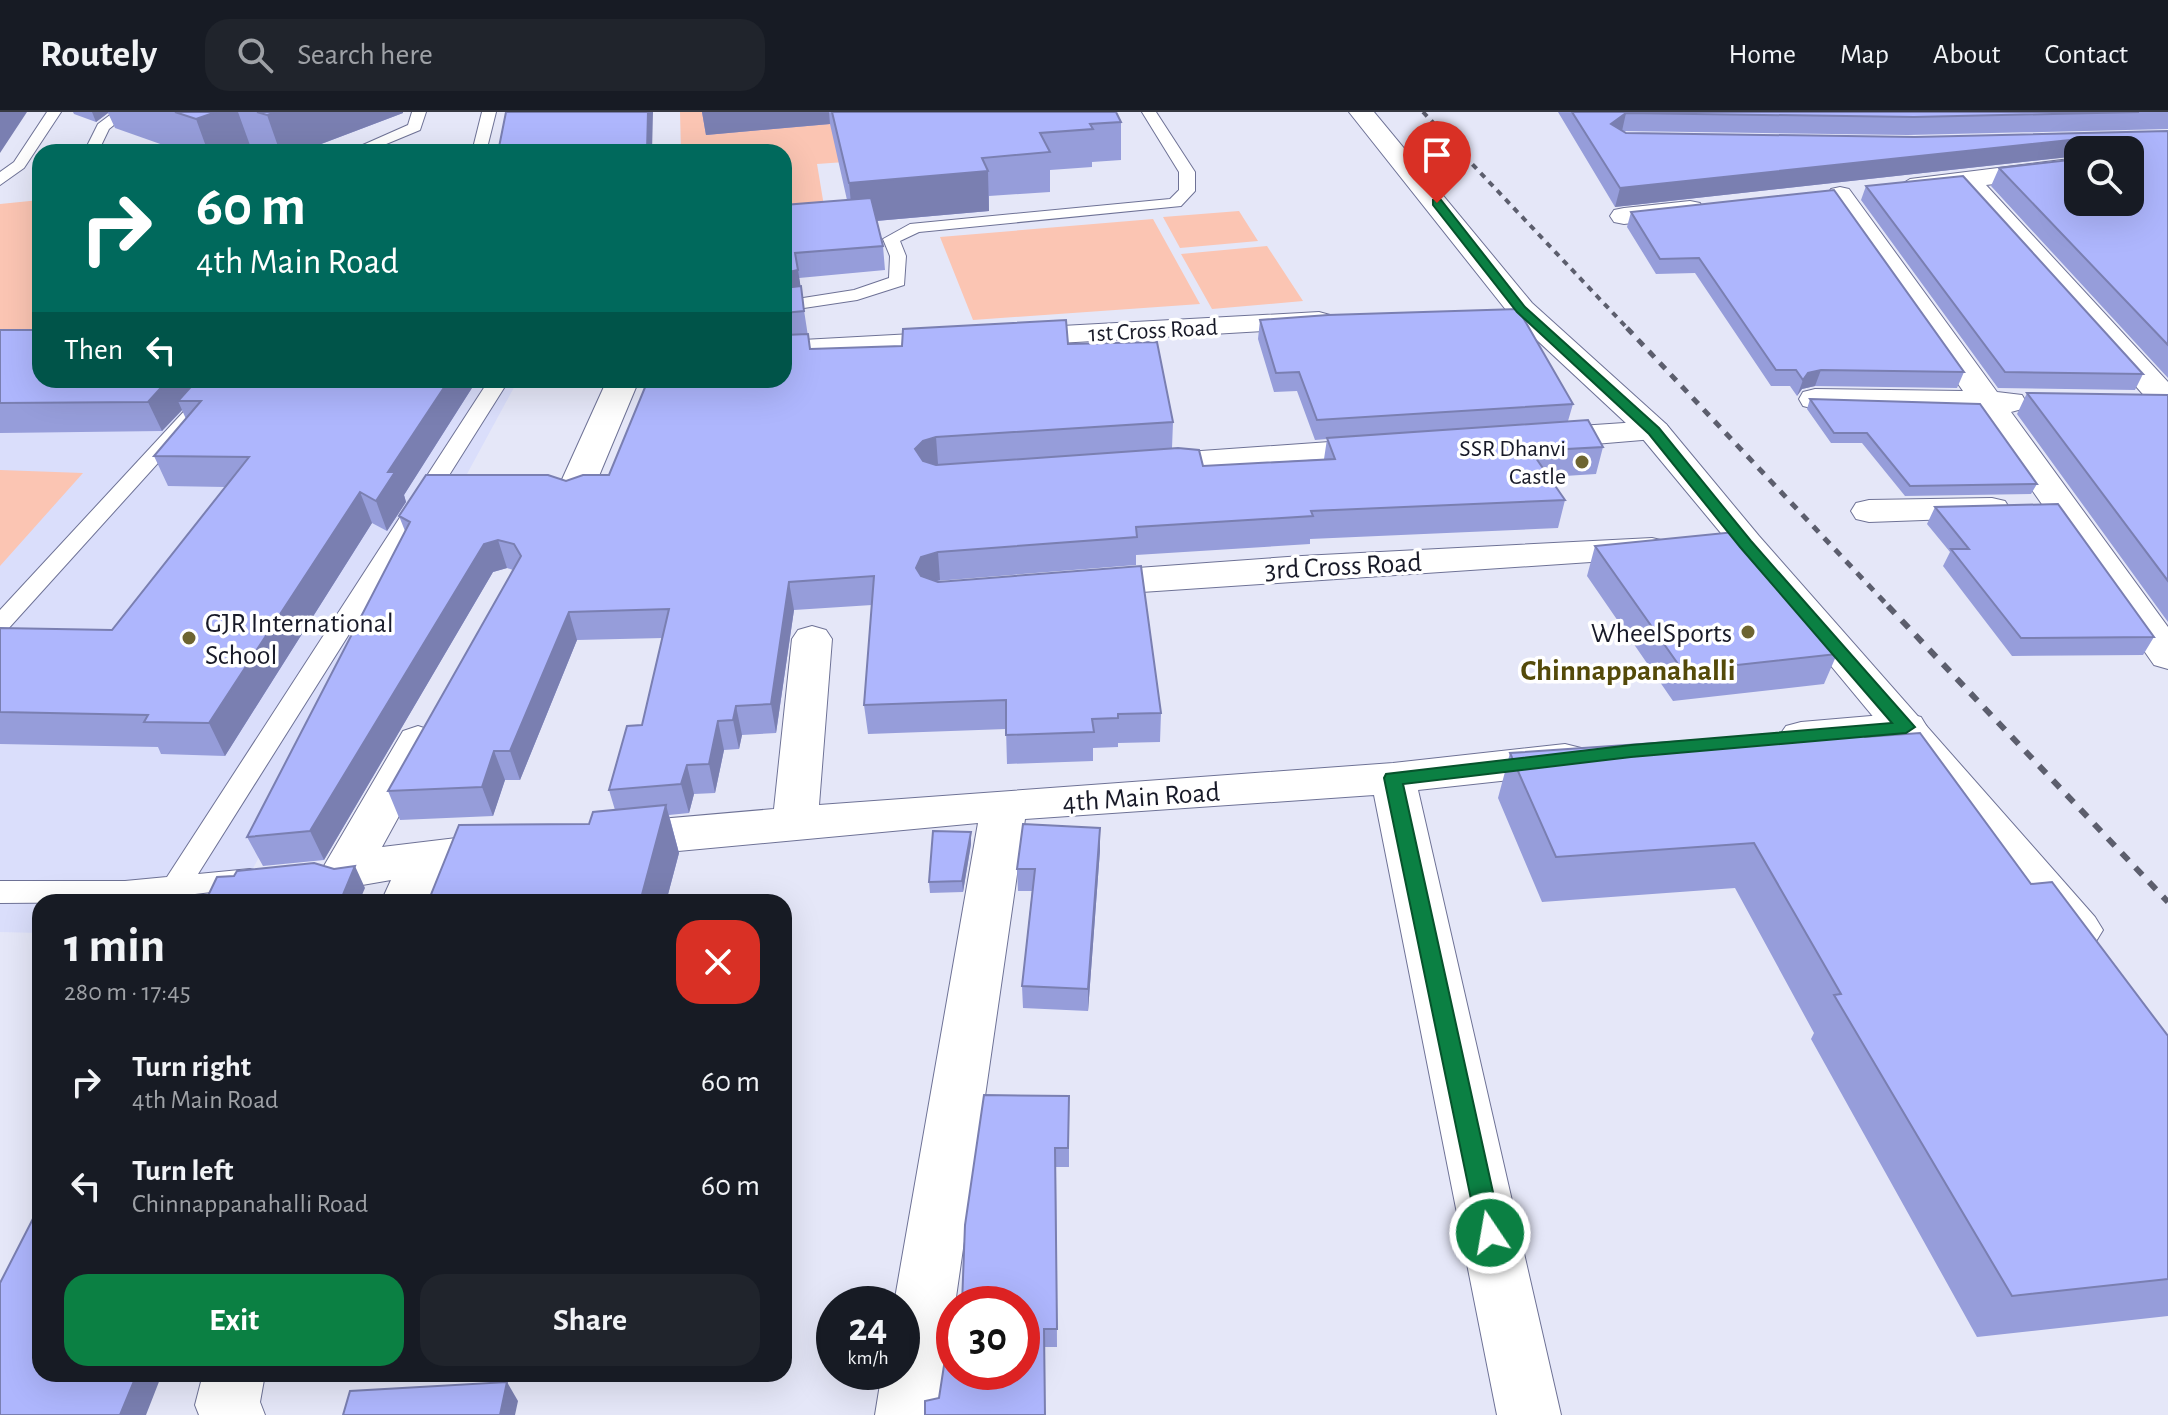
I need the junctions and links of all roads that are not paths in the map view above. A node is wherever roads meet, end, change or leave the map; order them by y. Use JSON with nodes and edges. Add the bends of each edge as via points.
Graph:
{"nodes":[{"id":1,"x":54,"y":112,"type":"edge"},
{"id":2,"x":419,"y":112,"type":"edge"},
{"id":3,"x":489,"y":112,"type":"edge"},
{"id":4,"x":1149,"y":112,"type":"edge"},
{"id":5,"x":1361,"y":112,"type":"edge"},
{"id":6,"x":126,"y":113,"type":"edge"},
{"id":7,"x":33,"y":144,"type":"edge"},
{"id":8,"x":95,"y":144,"type":"edge"},
{"id":9,"x":374,"y":144,"type":"edge"},
{"id":10,"x":481,"y":144,"type":"edge"},
{"id":11,"x":32,"y":145,"type":"edge"},
{"id":12,"x":2064,"y":168,"type":"edge"},
{"id":13,"x":0,"y":180,"type":"edge"},
{"id":14,"x":1968,"y":181,"type":"junction"},
{"id":15,"x":1719,"y":205,"type":"edge"},
{"id":16,"x":1624,"y":216,"type":"edge"},
{"id":17,"x":792,"y":305,"type":"edge"},
{"id":18,"x":1355,"y":319,"type":"edge"},
{"id":19,"x":792,"y":350,"type":"edge"},
{"id":20,"x":216,"y":388,"type":"edge"},
{"id":21,"x":494,"y":388,"type":"edge"},
{"id":22,"x":620,"y":388,"type":"edge"},
{"id":23,"x":1815,"y":399,"type":"edge"},
{"id":24,"x":1988,"y":402,"type":"junction"},
{"id":25,"x":2048,"y":402,"type":"edge"},
{"id":26,"x":2123,"y":403,"type":"edge"},
{"id":27,"x":2168,"y":403,"type":"edge"},
{"id":28,"x":1654,"y":431,"type":"junction"},
{"id":29,"x":1501,"y":441,"type":"edge"},
{"id":30,"x":1423,"y":446,"type":"edge"},
{"id":31,"x":1110,"y":467,"type":"edge"},
{"id":32,"x":573,"y":495,"type":"edge"},
{"id":33,"x":2062,"y":507,"type":"junction"},
{"id":34,"x":1869,"y":511,"type":"dead end"},
{"id":35,"x":1746,"y":544,"type":"junction"},
{"id":36,"x":1050,"y":586,"type":"edge"},
{"id":37,"x":0,"y":624,"type":"edge"},
{"id":38,"x":812,"y":639,"type":"dead end"},
{"id":39,"x":2168,"y":656,"type":"edge"},
{"id":40,"x":438,"y":706,"type":"edge"},
{"id":41,"x":1906,"y":727,"type":"junction"},
{"id":42,"x":1753,"y":741,"type":"edge"},
{"id":43,"x":1599,"y":755,"type":"edge"},
{"id":44,"x":1393,"y":778,"type":"junction"},
{"id":45,"x":1004,"y":805,"type":"junction"},
{"id":46,"x":795,"y":825,"type":"junction"},
{"id":47,"x":425,"y":856,"type":"junction"},
{"id":48,"x":283,"y":877,"type":"edge"},
{"id":49,"x":175,"y":887,"type":"junction"},
{"id":50,"x":0,"y":892,"type":"edge"},
{"id":51,"x":408,"y":894,"type":"edge"},
{"id":52,"x":2108,"y":964,"type":"edge"},
{"id":53,"x":232,"y":1382,"type":"edge"},
{"id":54,"x":233,"y":1415,"type":"edge"},
{"id":55,"x":907,"y":1415,"type":"edge"},
{"id":56,"x":1529,"y":1415,"type":"edge"}],
"edges":[{"from":1,"to":7,"type":"lane"},
{"from":2,"to":9,"type":"lane","via":[[415,127]]},
{"from":3,"to":10,"type":"lane"},
{"from":4,"to":17,"type":"lane","via":[[1187,172],[1187,191],[1175,203],[916,227],[891,239],[898,256],[898,281],[857,295]]},
{"from":5,"to":28,"type":"street","via":[[1506,310]]},
{"from":6,"to":8,"type":"lane","via":[[103,127]]},
{"from":11,"to":13,"type":"lane"},
{"from":12,"to":14,"type":"street"},
{"from":14,"to":24,"type":"street","via":[[1851,193]]},
{"from":14,"to":27,"type":"street"},
{"from":15,"to":16,"type":"street"},
{"from":18,"to":19,"type":"street","name":"1st Cross Road"},
{"from":20,"to":37,"type":"lane"},
{"from":21,"to":49,"type":"lane"},
{"from":22,"to":32,"type":"street"},
{"from":23,"to":24,"type":"street"},
{"from":24,"to":25,"type":"street"},
{"from":24,"to":33,"type":"street"},
{"from":26,"to":27,"type":"street"},
{"from":28,"to":29,"type":"street"},
{"from":28,"to":35,"type":"street"},
{"from":30,"to":31,"type":"street"},
{"from":33,"to":34,"type":"street"},
{"from":33,"to":39,"type":"street"},
{"from":35,"to":36,"type":"street","name":"3rd Cross Road"},
{"from":35,"to":41,"type":"street"},
{"from":38,"to":46,"type":"street"},
{"from":40,"to":47,"type":"street","name":"4th Main Road","via":[[329,872]]},
{"from":41,"to":42,"type":"street"},
{"from":41,"to":52,"type":"street"},
{"from":43,"to":44,"type":"street","name":"4th Main Road"},
{"from":44,"to":45,"type":"street","name":"4th Main Road"},
{"from":44,"to":56,"type":"street"},
{"from":45,"to":46,"type":"street","name":"4th Main Road"},
{"from":45,"to":55,"type":"street"},
{"from":46,"to":47,"type":"street","name":"4th Main Road"},
{"from":47,"to":51,"type":"street"},
{"from":48,"to":49,"type":"lane"},
{"from":49,"to":50,"type":"lane"},
{"from":53,"to":54,"type":"street","via":[[227,1405]]}]}
